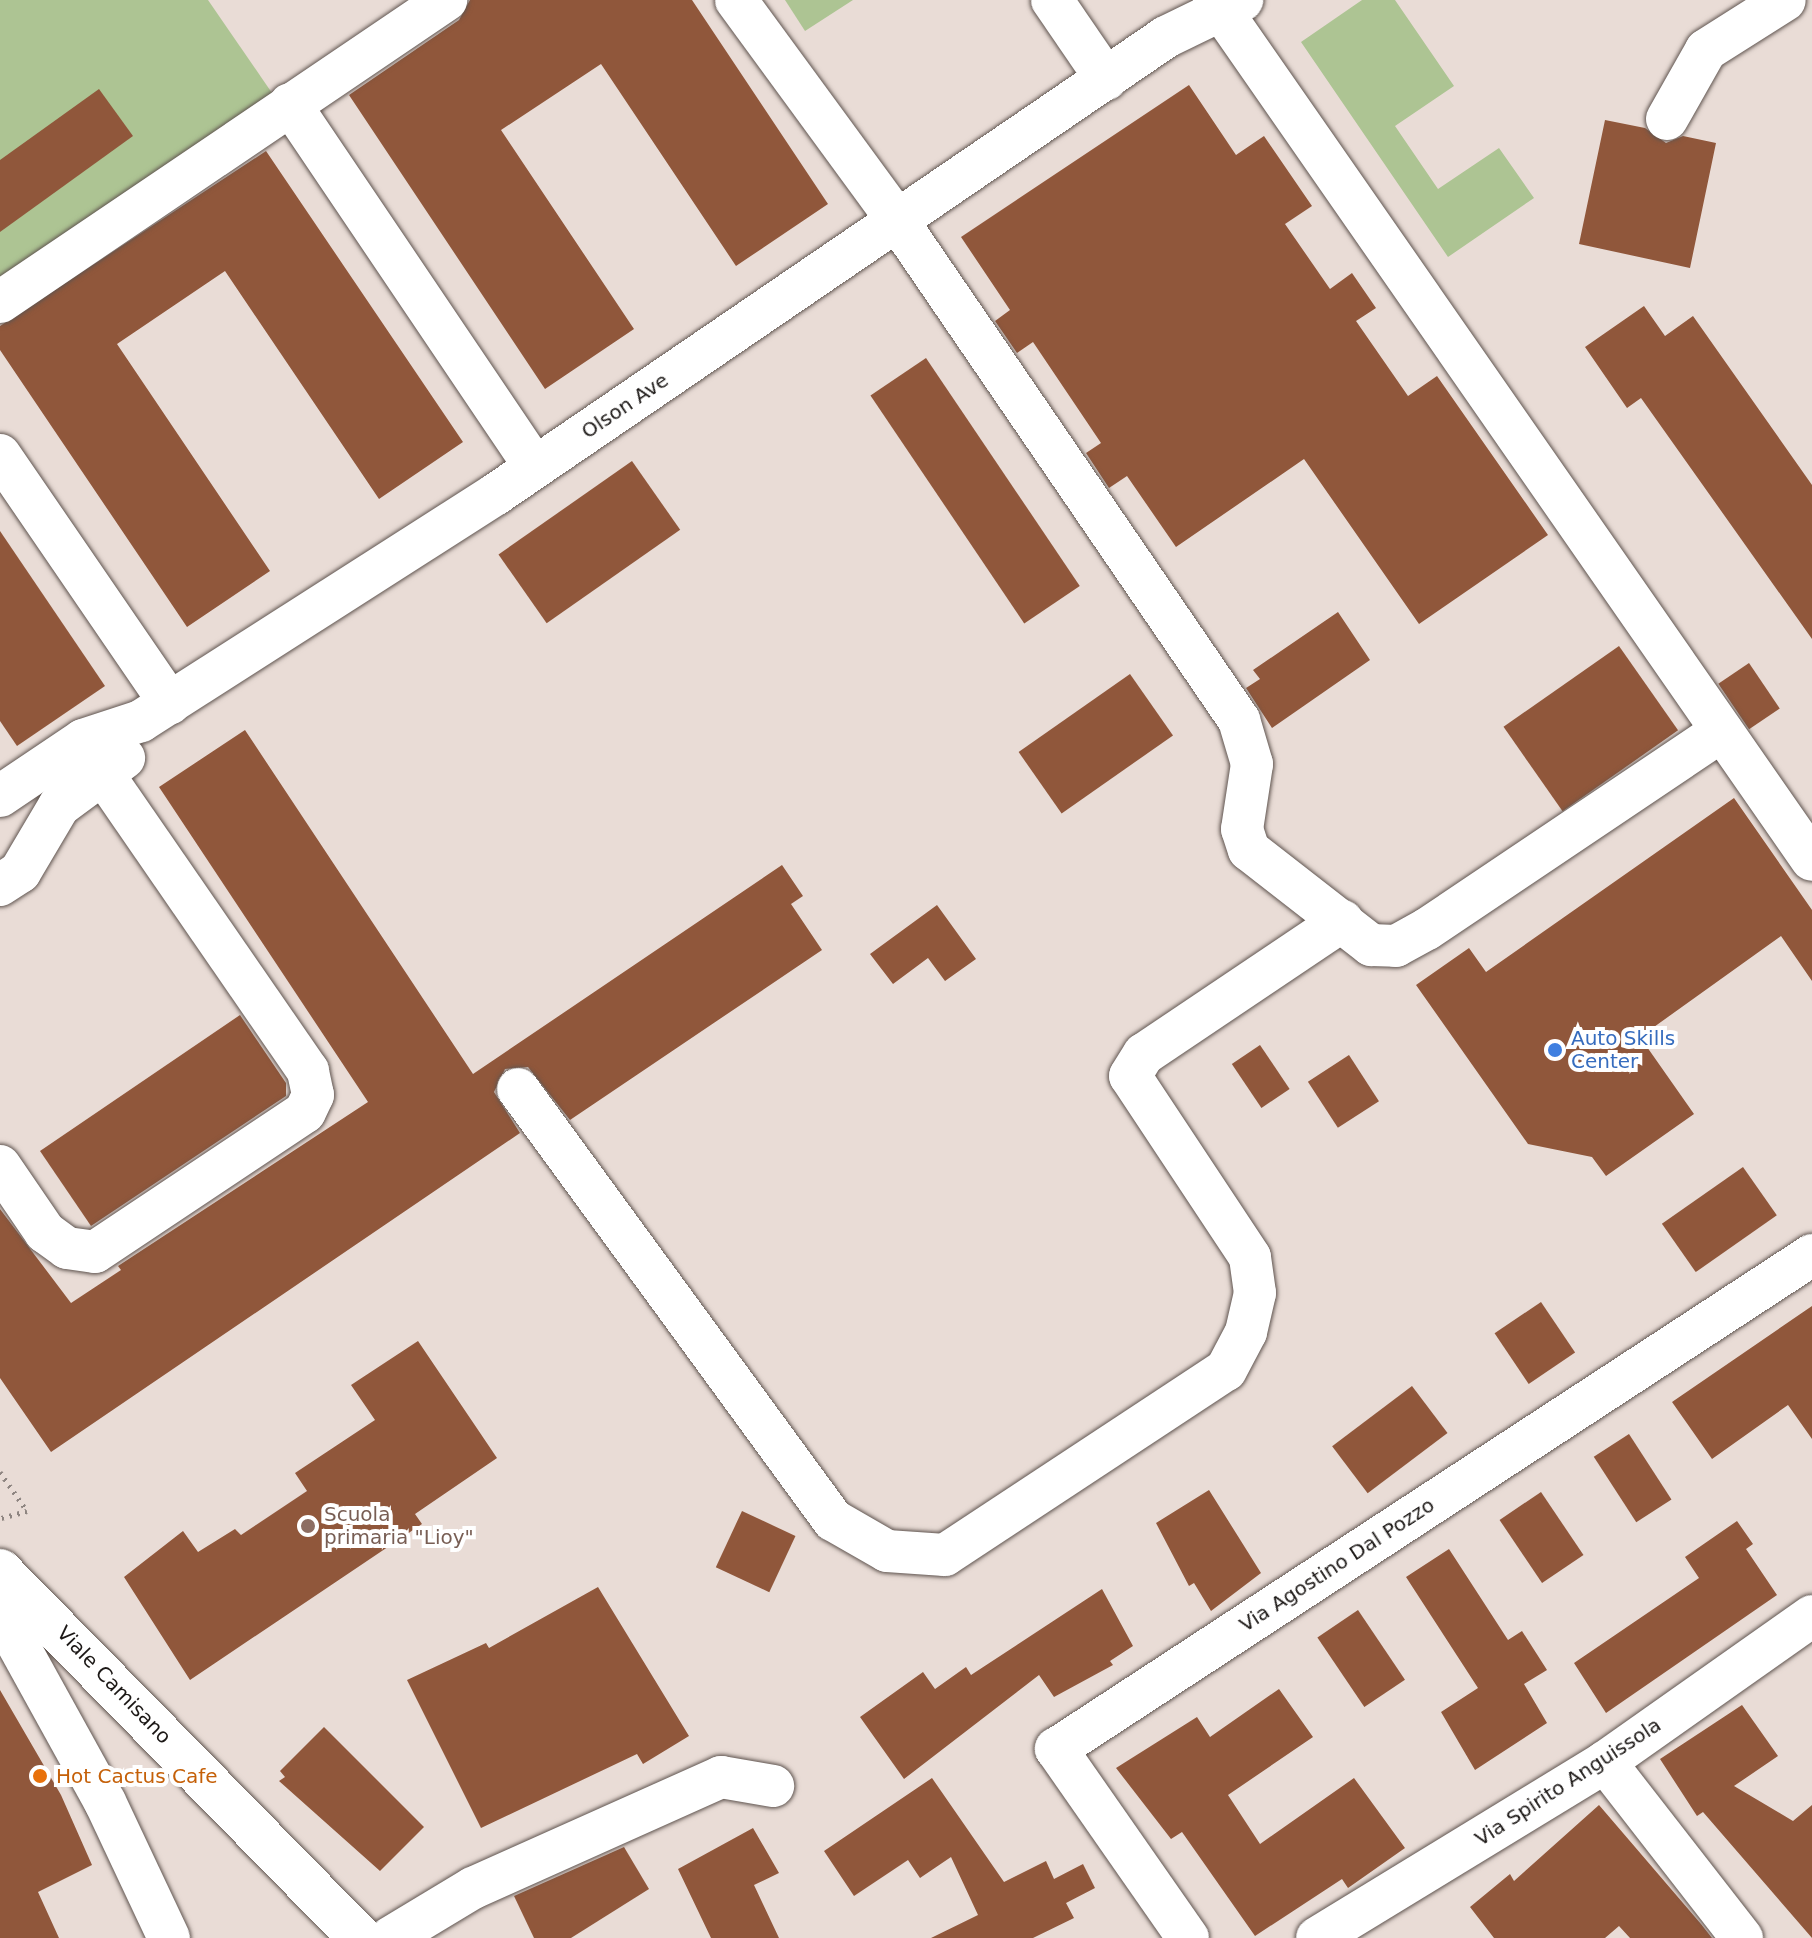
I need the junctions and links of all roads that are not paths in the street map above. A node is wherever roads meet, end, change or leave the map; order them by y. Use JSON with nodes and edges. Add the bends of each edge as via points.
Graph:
{"nodes":[{"id":1,"x":446,"y":0,"type":"edge"},
{"id":2,"x":736,"y":0,"type":"edge"},
{"id":3,"x":1052,"y":0,"type":"edge"},
{"id":4,"x":1785,"y":0,"type":"edge"},
{"id":5,"x":1225,"y":3,"type":"edge"},
{"id":6,"x":1106,"y":79,"type":"junction"},
{"id":7,"x":290,"y":104,"type":"junction"},
{"id":8,"x":1667,"y":119,"type":"dead end"},
{"id":9,"x":897,"y":220,"type":"junction"},
{"id":10,"x":0,"y":302,"type":"edge"},
{"id":11,"x":0,"y":455,"type":"edge"},
{"id":12,"x":535,"y":467,"type":"junction"},
{"id":13,"x":156,"y":712,"type":"junction"},
{"id":14,"x":1722,"y":731,"type":"junction"},
{"id":15,"x":103,"y":774,"type":"junction"},
{"id":16,"x":0,"y":796,"type":"edge"},
{"id":17,"x":1812,"y":860,"type":"edge"},
{"id":18,"x":0,"y":885,"type":"edge"},
{"id":19,"x":1342,"y":921,"type":"junction"},
{"id":20,"x":518,"y":1089,"type":"dead end"},
{"id":21,"x":0,"y":1166,"type":"edge"},
{"id":22,"x":1812,"y":1255,"type":"edge"},
{"id":23,"x":0,"y":1571,"type":"edge"},
{"id":24,"x":0,"y":1612,"type":"edge"},
{"id":25,"x":1812,"y":1616,"type":"edge"},
{"id":26,"x":1605,"y":1762,"type":"junction"},
{"id":27,"x":773,"y":1786,"type":"dead end"},
{"id":28,"x":169,"y":1938,"type":"edge"},
{"id":29,"x":360,"y":1938,"type":"edge"},
{"id":30,"x":390,"y":1938,"type":"edge"},
{"id":31,"x":1188,"y":1938,"type":"edge"},
{"id":32,"x":1317,"y":1938,"type":"edge"},
{"id":33,"x":1742,"y":1938,"type":"edge"}],
"edges":[{"from":1,"to":7,"type":"street"},
{"from":2,"to":9,"type":"street"},
{"from":3,"to":6,"type":"street"},
{"from":4,"to":8,"type":"street","via":[[1706,50]]},
{"from":5,"to":6,"type":"street","name":"Olson Ave"},
{"from":5,"to":14,"type":"street"},
{"from":6,"to":9,"type":"street","name":"Olson Ave"},
{"from":7,"to":10,"type":"street"},
{"from":7,"to":12,"type":"street"},
{"from":9,"to":12,"type":"street","name":"Olson Ave"},
{"from":9,"to":19,"type":"street","via":[[1239,720],[1252,764],[1242,829],[1249,850]]},
{"from":11,"to":13,"type":"street"},
{"from":12,"to":13,"type":"street","name":"Olson Ave"},
{"from":13,"to":15,"type":"street","via":[[131,753]]},
{"from":13,"to":16,"type":"street","name":"Olson Ave","via":[[83,740]]},
{"from":14,"to":17,"type":"street"},
{"from":14,"to":19,"type":"street","via":[[1396,946],[1371,945]]},
{"from":15,"to":18,"type":"street","via":[[46,820],[32,856]]},
{"from":15,"to":21,"type":"street","via":[[308,1071],[313,1095],[305,1112],[95,1252],[67,1248],[45,1232]]},
{"from":19,"to":20,"type":"street","via":[[1144,1054],[1130,1076],[1250,1257],[1255,1293],[1246,1332],[1226,1370],[945,1555],[887,1551],[833,1520]]},
{"from":22,"to":31,"type":"street","name":"Via Agostino Dal Pozzo","via":[[1056,1749]]},
{"from":23,"to":29,"type":"main road","name":"Viale Camisano"},
{"from":24,"to":28,"type":"street","via":[[105,1802]]},
{"from":25,"to":26,"type":"street","name":"Via Spirito Anguissola"},
{"from":26,"to":32,"type":"street","name":"Via Spirito Anguissola"},
{"from":26,"to":33,"type":"street"},
{"from":27,"to":30,"type":"street","via":[[721,1777],[473,1888]]}]}
